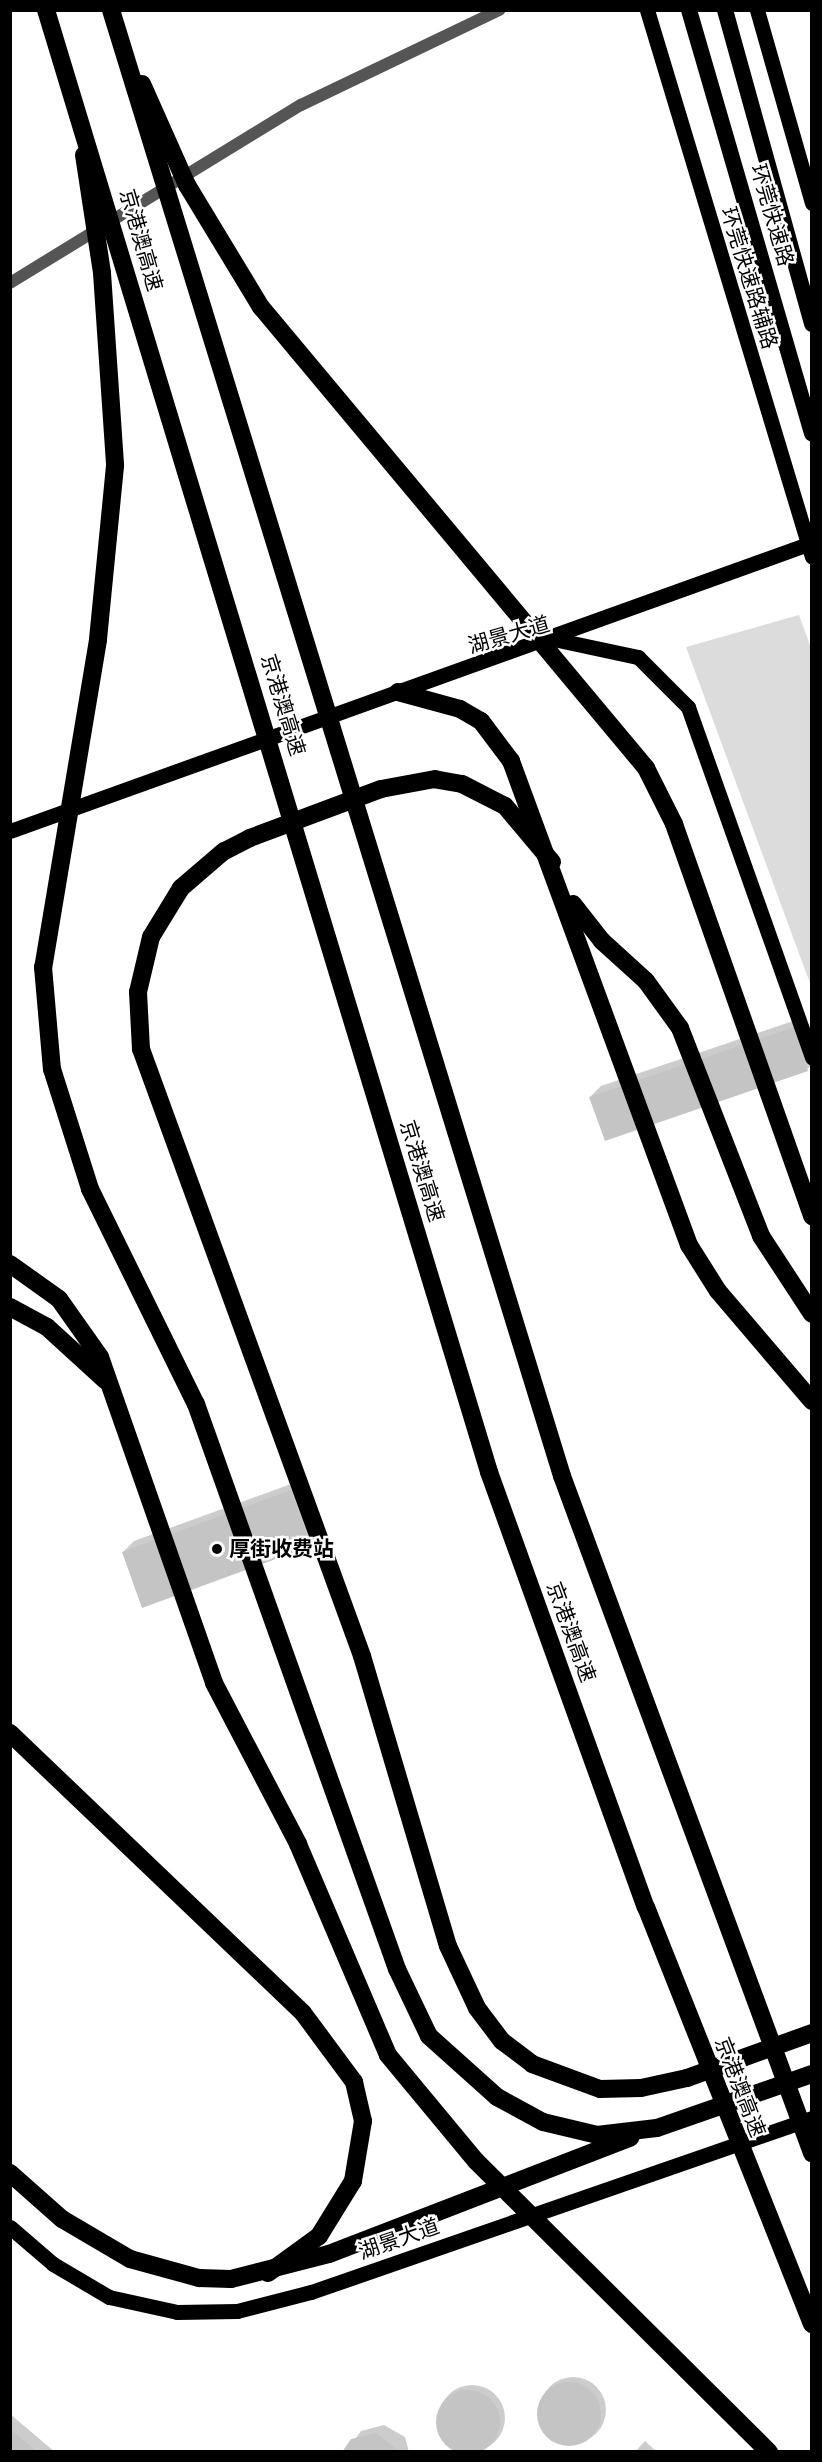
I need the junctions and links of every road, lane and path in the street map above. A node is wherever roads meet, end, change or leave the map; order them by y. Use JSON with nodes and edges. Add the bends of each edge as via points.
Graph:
{"nodes":[{"id":1,"x":46,"y":10,"type":"edge"},
{"id":2,"x":111,"y":10,"type":"edge"},
{"id":3,"x":499,"y":10,"type":"edge"},
{"id":4,"x":647,"y":10,"type":"edge"},
{"id":5,"x":689,"y":10,"type":"edge"},
{"id":6,"x":725,"y":10,"type":"edge"},
{"id":7,"x":757,"y":10,"type":"edge"},
{"id":8,"x":155,"y":136,"type":"junction"},
{"id":9,"x":90,"y":162,"type":"junction"},
{"id":10,"x":812,"y":203,"type":"edge"},
{"id":11,"x":10,"y":284,"type":"edge"},
{"id":12,"x":812,"y":324,"type":"edge"},
{"id":13,"x":812,"y":433,"type":"edge"},
{"id":14,"x":810,"y":551,"type":"edge"},
{"id":15,"x":555,"y":640,"type":"junction"},
{"id":16,"x":398,"y":692,"type":"junction"},
{"id":17,"x":10,"y":831,"type":"edge"},
{"id":18,"x":552,"y":862,"type":"junction"},
{"id":19,"x":560,"y":885,"type":"junction"},
{"id":20,"x":812,"y":1058,"type":"edge"},
{"id":21,"x":812,"y":1216,"type":"edge"},
{"id":22,"x":10,"y":1264,"type":"edge"},
{"id":23,"x":10,"y":1307,"type":"edge"},
{"id":24,"x":812,"y":1314,"type":"edge"},
{"id":25,"x":114,"y":1390,"type":"junction"},
{"id":26,"x":812,"y":1401,"type":"edge"},
{"id":27,"x":10,"y":1733,"type":"edge"},
{"id":28,"x":812,"y":2033,"type":"edge"},
{"id":29,"x":812,"y":2074,"type":"edge"},
{"id":30,"x":812,"y":2118,"type":"edge"},
{"id":31,"x":657,"y":2128,"type":"junction"},
{"id":32,"x":812,"y":2152,"type":"edge"},
{"id":33,"x":10,"y":2173,"type":"edge"},
{"id":34,"x":10,"y":2227,"type":"edge"},
{"id":35,"x":268,"y":2273,"type":"junction"},
{"id":36,"x":812,"y":2324,"type":"edge"},
{"id":37,"x":769,"y":2451,"type":"edge"}],
"edges":[{"from":1,"to":9,"type":"highway","via":[[80,114]]},
{"from":2,"to":8,"type":"highway"},
{"from":3,"to":11,"type":"street","via":[[301,105]]},
{"from":4,"to":14,"type":"main road","name":"环莞快速路辅路"},
{"from":5,"to":13,"type":"highway","name":"环莞快速路"},
{"from":6,"to":12,"type":"highway","name":"环莞快速路"},
{"from":7,"to":10,"type":"main road"},
{"from":8,"to":21,"type":"highway","via":[[267,315],[646,768],[674,824]]},
{"from":8,"to":32,"type":"highway","name":"京港澳高速","via":[[195,289],[562,1476]]},
{"from":9,"to":31,"type":"highway","via":[[115,466],[98,640],[44,967],[52,1069],[65,1121],[104,1226],[196,1404],[415,2012],[429,2036],[471,2079],[522,2112],[597,2135]]},
{"from":9,"to":36,"type":"highway","name":"京港澳高速","via":[[259,702],[489,1472],[646,1907]]},
{"from":14,"to":15,"type":"main road"},
{"from":15,"to":16,"type":"main road","name":"湖景大道"},
{"from":15,"to":20,"type":"main road","name":"湖景大道","via":[[638,657],[668,680],[688,707]]},
{"from":16,"to":17,"type":"main road","name":"湖景大道"},
{"from":16,"to":18,"type":"highway","via":[[460,709],[498,738]]},
{"from":18,"to":19,"type":"highway"},
{"from":18,"to":28,"type":"highway","via":[[505,806],[473,788],[435,779],[381,789],[250,838],[224,851],[181,888],[151,937],[138,992],[141,1049],[362,1656],[448,1946],[477,2008],[502,2041],[532,2064],[600,2089],[641,2088],[687,2078]]},
{"from":19,"to":24,"type":"highway","via":[[602,941],[646,981],[680,1028],[761,1236]]},
{"from":19,"to":26,"type":"highway","via":[[689,1245],[718,1292]]},
{"from":22,"to":25,"type":"highway","via":[[76,1318]]},
{"from":23,"to":25,"type":"highway","via":[[48,1327]]},
{"from":25,"to":37,"type":"highway","via":[[214,1683],[298,1844],[365,2010],[412,2089],[476,2161]]},
{"from":27,"to":35,"type":"highway","via":[[303,2013],[354,2082],[363,2121],[352,2181],[319,2236]]},
{"from":29,"to":31,"type":"highway"},
{"from":30,"to":34,"type":"main road","name":"湖景大道","via":[[311,2292],[237,2311],[177,2312],[109,2297],[52,2264]]},
{"from":31,"to":35,"type":"highway","via":[[470,2203]]},
{"from":33,"to":35,"type":"highway","via":[[62,2219],[130,2259],[199,2278]]}]}
